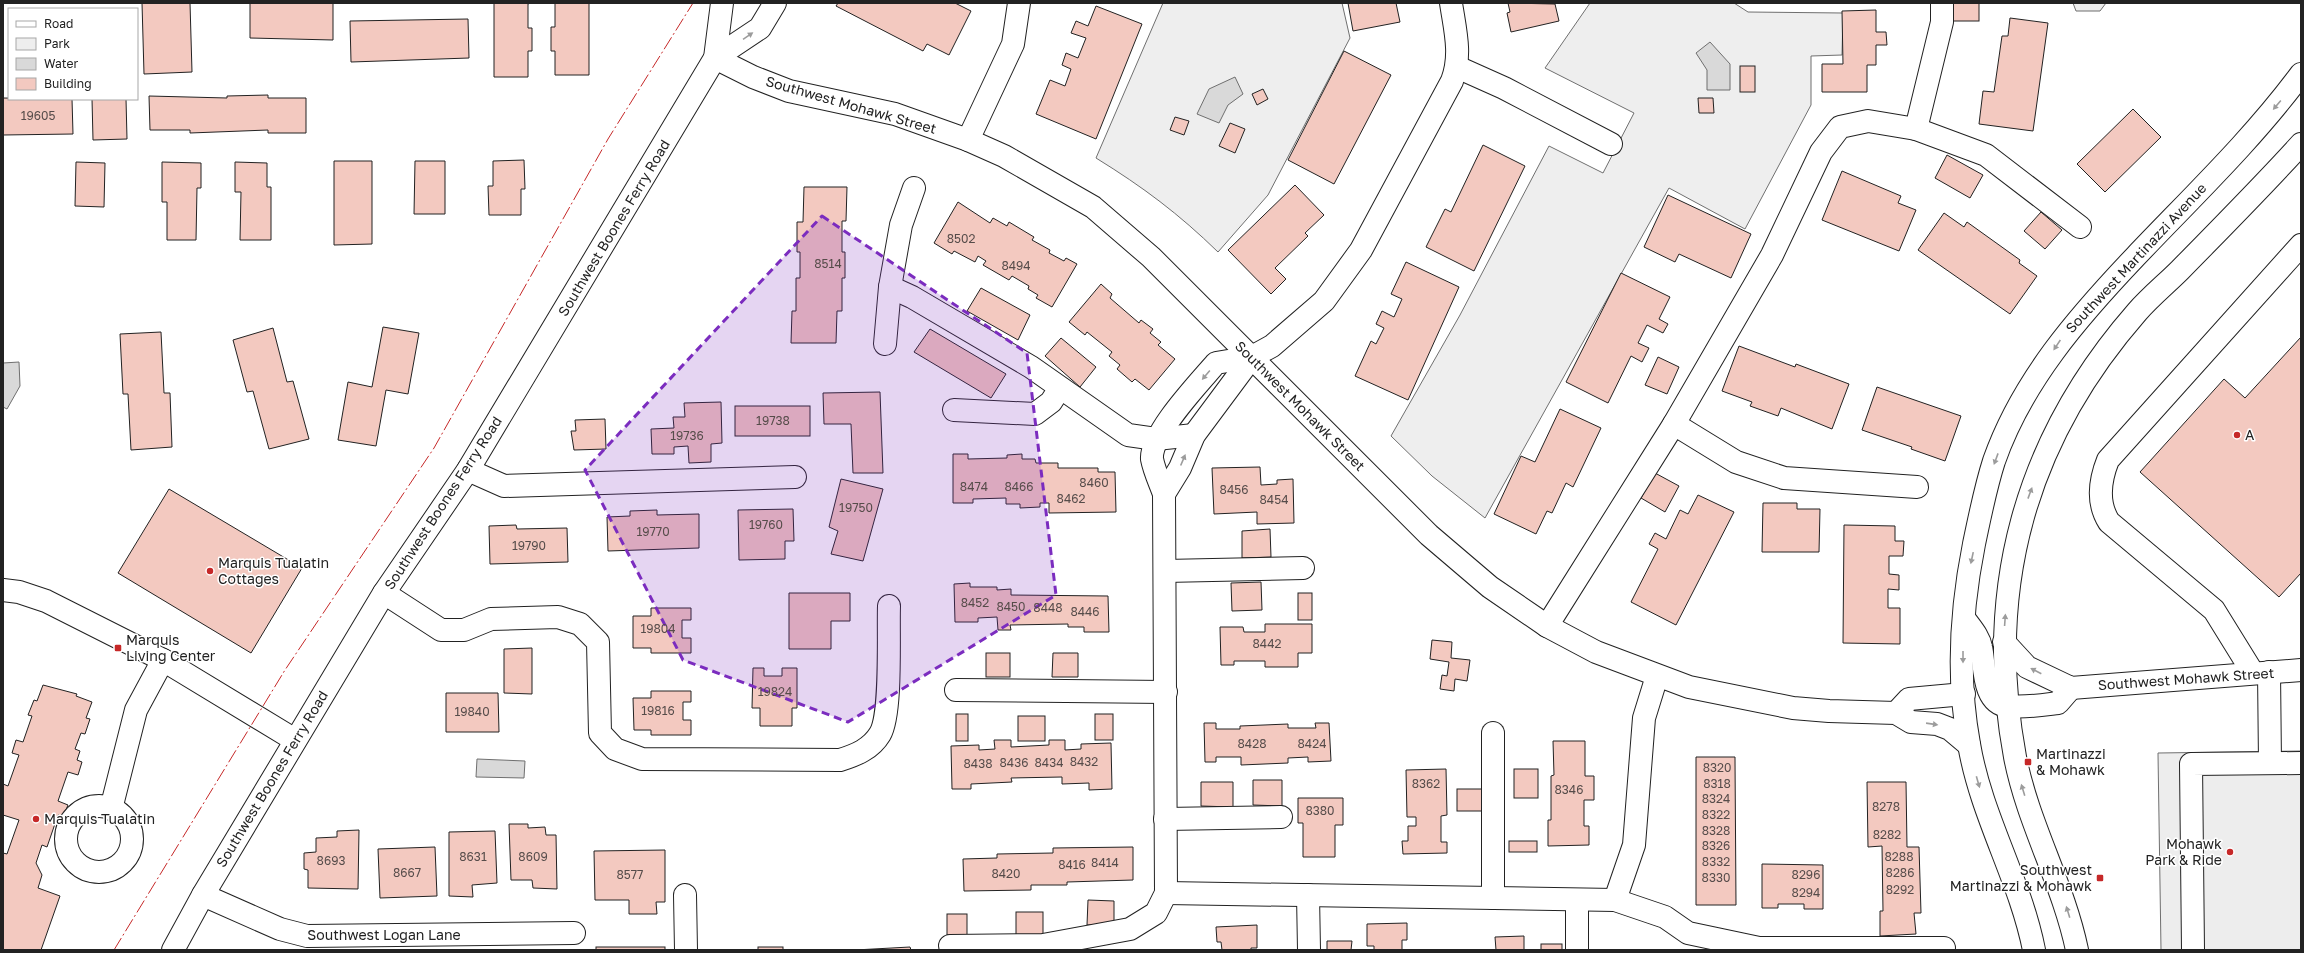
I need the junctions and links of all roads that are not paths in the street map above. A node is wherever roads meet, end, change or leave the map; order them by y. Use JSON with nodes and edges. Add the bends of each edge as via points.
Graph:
{"nodes":[{"id":1,"x":722,"y":3,"type":"edge"},
{"id":2,"x":775,"y":3,"type":"edge"},
{"id":3,"x":1019,"y":3,"type":"edge"},
{"id":4,"x":1450,"y":3,"type":"edge"},
{"id":5,"x":1942,"y":3,"type":"edge"},
{"id":6,"x":715,"y":58,"type":"junction"},
{"id":7,"x":1457,"y":67,"type":"junction"},
{"id":8,"x":2301,"y":74,"type":"edge"},
{"id":9,"x":1916,"y":129,"type":"junction"},
{"id":10,"x":968,"y":140,"type":"junction"},
{"id":11,"x":1611,"y":144,"type":"dead end"},
{"id":12,"x":2301,"y":144,"type":"edge"},
{"id":13,"x":914,"y":188,"type":"dead end"},
{"id":14,"x":2080,"y":227,"type":"dead end"},
{"id":15,"x":2301,"y":244,"type":"edge"},
{"id":16,"x":890,"y":287,"type":"junction"},
{"id":17,"x":885,"y":344,"type":"dead end"},
{"id":18,"x":1252,"y":358,"type":"junction"},
{"id":19,"x":1060,"y":388,"type":"junction"},
{"id":20,"x":954,"y":410,"type":"dead end"},
{"id":21,"x":1674,"y":424,"type":"junction"},
{"id":22,"x":1194,"y":435,"type":"junction"},
{"id":23,"x":1156,"y":439,"type":"junction"},
{"id":24,"x":468,"y":470,"type":"junction"},
{"id":25,"x":795,"y":477,"type":"dead end"},
{"id":26,"x":1917,"y":488,"type":"dead end"},
{"id":27,"x":1164,"y":494,"type":"junction"},
{"id":28,"x":1303,"y":568,"type":"dead end"},
{"id":29,"x":1165,"y":571,"type":"junction"},
{"id":30,"x":3,"y":590,"type":"edge"},
{"id":31,"x":384,"y":593,"type":"junction"},
{"id":32,"x":889,"y":606,"type":"dead end"},
{"id":33,"x":1964,"y":618,"type":"junction"},
{"id":34,"x":1547,"y":626,"type":"junction"},
{"id":35,"x":2004,"y":642,"type":"junction"},
{"id":36,"x":163,"y":660,"type":"junction"},
{"id":37,"x":2301,"y":670,"type":"edge"},
{"id":38,"x":2261,"y":672,"type":"junction"},
{"id":39,"x":1657,"y":676,"type":"junction"},
{"id":40,"x":2071,"y":688,"type":"junction"},
{"id":41,"x":956,"y":690,"type":"dead end"},
{"id":42,"x":1166,"y":692,"type":"junction"},
{"id":43,"x":1964,"y":694,"type":"junction"},
{"id":44,"x":2009,"y":706,"type":"junction"},
{"id":45,"x":1896,"y":713,"type":"junction"},
{"id":46,"x":1493,"y":733,"type":"dead end"},
{"id":47,"x":295,"y":740,"type":"junction"},
{"id":48,"x":1969,"y":745,"type":"junction"},
{"id":49,"x":2301,"y":762,"type":"edge"},
{"id":50,"x":2270,"y":763,"type":"junction"},
{"id":51,"x":112,"y":809,"type":"dead end"},
{"id":52,"x":1281,"y":817,"type":"dead end"},
{"id":53,"x":1165,"y":819,"type":"junction"},
{"id":54,"x":1166,"y":893,"type":"junction"},
{"id":55,"x":203,"y":895,"type":"junction"},
{"id":56,"x":685,"y":895,"type":"dead end"},
{"id":57,"x":1308,"y":895,"type":"junction"},
{"id":58,"x":1493,"y":898,"type":"junction"},
{"id":59,"x":1576,"y":900,"type":"junction"},
{"id":60,"x":1615,"y":900,"type":"junction"},
{"id":61,"x":574,"y":933,"type":"dead end"},
{"id":62,"x":950,"y":946,"type":"dead end"},
{"id":63,"x":1043,"y":948,"type":"edge"},
{"id":64,"x":1944,"y":948,"type":"dead end"},
{"id":65,"x":173,"y":950,"type":"edge"},
{"id":66,"x":686,"y":950,"type":"edge"},
{"id":67,"x":1309,"y":950,"type":"edge"},
{"id":68,"x":1576,"y":950,"type":"edge"},
{"id":69,"x":2034,"y":950,"type":"edge"},
{"id":70,"x":2077,"y":950,"type":"edge"},
{"id":71,"x":2193,"y":950,"type":"edge"}],
"edges":[{"from":1,"to":6,"type":"street","name":"Southwest Boones Ferry Road"},
{"from":6,"to":2,"type":"street","name":"Southwest Boones Ferry Road","one_way":true,"via":[[760,28]]},
{"from":3,"to":10,"type":"street","via":[[1013,44]]},
{"from":4,"to":7,"type":"street","via":[[1458,44]]},
{"from":5,"to":9,"type":"street","via":[[1942,22]]},
{"from":6,"to":10,"type":"street","name":"Southwest Mohawk Street","via":[[753,78],[789,91],[895,114]]},
{"from":6,"to":24,"type":"street","name":"Southwest Boones Ferry Road"},
{"from":7,"to":11,"type":"street","via":[[1504,88]]},
{"from":7,"to":18,"type":"street","via":[[1452,81],[1361,250],[1324,301],[1272,346]]},
{"from":8,"to":33,"type":"street","name":"Southwest Martinazzi Avenue","one_way":true,"via":[[2250,136],[2079,318],[2032,384],[1997,454],[1983,501],[1970,565]]},
{"from":9,"to":14,"type":"street","via":[[1986,155]]},
{"from":9,"to":21,"type":"street","via":[[1868,122],[1840,127],[1821,152],[1772,255]]},
{"from":10,"to":18,"type":"street","name":"Southwest Mohawk Street","via":[[1004,156],[1093,207],[1151,257]]},
{"from":35,"to":12,"type":"street","one_way":true,"via":[[2009,586],[2024,509],[2057,428],[2081,386],[2108,347],[2138,311]]},
{"from":13,"to":16,"type":"street","via":[[900,224]]},
{"from":15,"to":38,"type":"street","via":[[2108,460],[2102,485],[2102,505],[2109,522],[2214,610]]},
{"from":16,"to":17,"type":"street"},
{"from":16,"to":19,"type":"street","via":[[912,297],[1030,367]]},
{"from":18,"to":22,"type":"street"},
{"from":18,"to":23,"type":"street","one_way":true,"via":[[1216,363],[1176,410]]},
{"from":18,"to":34,"type":"street","name":"Southwest Mohawk Street","via":[[1458,561],[1490,587]]},
{"from":19,"to":20,"type":"street","via":[[1051,402],[1036,414]]},
{"from":19,"to":23,"type":"street","via":[[1128,435]]},
{"from":21,"to":26,"type":"street","via":[[1736,462],[1784,478]]},
{"from":21,"to":34,"type":"street"},
{"from":22,"to":23,"type":"street"},
{"from":27,"to":22,"type":"street","one_way":true,"via":[[1180,468]]},
{"from":23,"to":27,"type":"street","via":[[1152,458]]},
{"from":24,"to":25,"type":"street","via":[[504,486]]},
{"from":24,"to":31,"type":"street","name":"Southwest Boones Ferry Road"},
{"from":27,"to":29,"type":"street"},
{"from":28,"to":29,"type":"street"},
{"from":29,"to":42,"type":"street"},
{"from":30,"to":36,"type":"street","via":[[19,592],[46,601]]},
{"from":31,"to":32,"type":"street","via":[[441,630],[464,630],[491,619],[558,618],[580,624],[598,642],[600,733],[615,749],[642,759],[840,760],[858,754],[871,745],[881,733],[887,716]]},
{"from":31,"to":47,"type":"street","name":"Southwest Boones Ferry Road"},
{"from":33,"to":43,"type":"street","name":"Southwest Martinazzi Avenue","one_way":true},
{"from":33,"to":44,"type":"street","via":[[1980,643],[1983,670],[1993,697],[2003,705]]},
{"from":34,"to":39,"type":"street","name":"Southwest Mohawk Street","via":[[1596,652]]},
{"from":40,"to":35,"type":"street","one_way":true,"via":[[2026,666]]},
{"from":35,"to":44,"type":"street"},
{"from":36,"to":47,"type":"street"},
{"from":36,"to":51,"type":"street","via":[[136,710]]},
{"from":37,"to":38,"type":"street","name":"Southwest Mohawk Street"},
{"from":38,"to":40,"type":"street","name":"Southwest Mohawk Street"},
{"from":38,"to":50,"type":"street"},
{"from":39,"to":45,"type":"street","name":"Southwest Mohawk Street","via":[[1689,687],[1794,708]]},
{"from":39,"to":60,"type":"street","via":[[1644,718],[1634,845]]},
{"from":40,"to":44,"type":"street","via":[[2058,704]]},
{"from":41,"to":42,"type":"street"},
{"from":42,"to":53,"type":"street"},
{"from":43,"to":45,"type":"street","via":[[1909,698]]},
{"from":43,"to":48,"type":"street","name":"Southwest Martinazzi Avenue"},
{"from":70,"to":44,"type":"street","one_way":true,"via":[[2062,895],[2030,813],[2021,782]]},
{"from":45,"to":48,"type":"street","name":"Southwest Mohawk Street","one_way":true,"via":[[1911,722],[1937,724],[1950,729]]},
{"from":46,"to":58,"type":"street"},
{"from":47,"to":55,"type":"street","name":"Southwest Boones Ferry Road"},
{"from":48,"to":69,"type":"street","name":"Southwest Martinazzi Avenue","one_way":true,"via":[[1981,791],[2022,907]]},
{"from":49,"to":50,"type":"street"},
{"from":50,"to":71,"type":"street","via":[[2191,764]]},
{"from":52,"to":53,"type":"street"},
{"from":53,"to":54,"type":"street"},
{"from":54,"to":57,"type":"street"},
{"from":54,"to":63,"type":"street","via":[[1156,913],[1130,930]]},
{"from":55,"to":61,"type":"street","name":"Southwest Logan Lane","via":[[280,929],[307,936]]},
{"from":55,"to":65,"type":"street","name":"Southwest Boones Ferry Road"},
{"from":56,"to":66,"type":"street"},
{"from":57,"to":58,"type":"street"},
{"from":57,"to":67,"type":"street"},
{"from":58,"to":59,"type":"street"},
{"from":59,"to":60,"type":"street"},
{"from":59,"to":68,"type":"street"},
{"from":60,"to":64,"type":"street","via":[[1665,917],[1688,933],[1759,948]]},
{"from":62,"to":63,"type":"street"}]}
